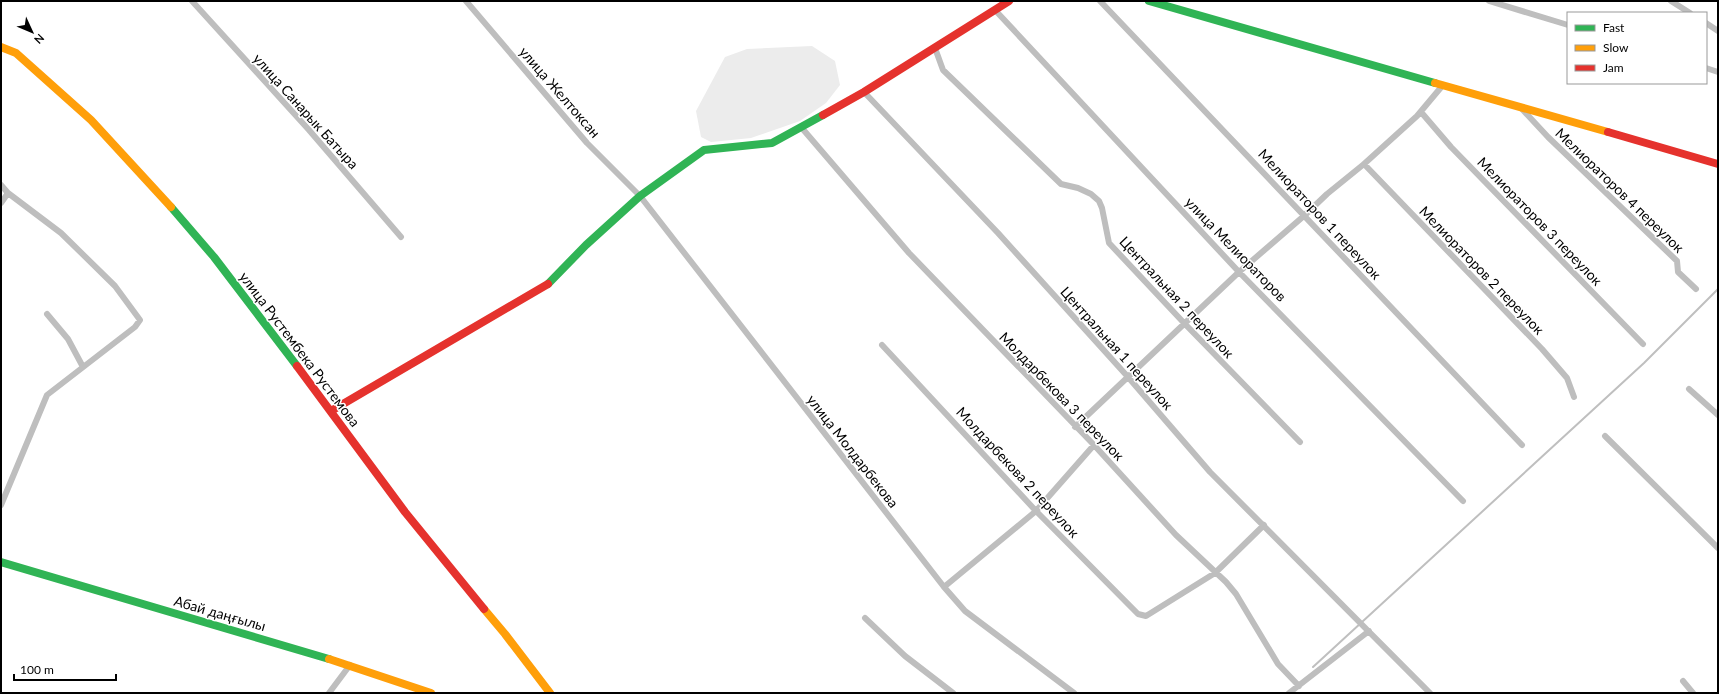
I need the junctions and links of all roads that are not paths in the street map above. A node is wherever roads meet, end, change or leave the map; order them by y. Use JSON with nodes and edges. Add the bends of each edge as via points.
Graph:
{"nodes":[{"id":1,"x":192,"y":1,"type":"edge"},
{"id":2,"x":466,"y":1,"type":"edge"},
{"id":3,"x":1009,"y":1,"type":"edge"},
{"id":4,"x":1100,"y":1,"type":"edge"},
{"id":5,"x":1149,"y":1,"type":"edge"},
{"id":6,"x":1489,"y":1,"type":"edge"},
{"id":7,"x":1671,"y":1,"type":"edge"},
{"id":8,"x":995,"y":10,"type":"junction"},
{"id":9,"x":1688,"y":12,"type":"edge"},
{"id":10,"x":1707,"y":24,"type":"edge"},
{"id":11,"x":1567,"y":26,"type":"edge"},
{"id":12,"x":1718,"y":31,"type":"edge"},
{"id":13,"x":1,"y":48,"type":"edge"},
{"id":14,"x":935,"y":48,"type":"junction"},
{"id":15,"x":1707,"y":68,"type":"edge"},
{"id":16,"x":1718,"y":72,"type":"edge"},
{"id":17,"x":1443,"y":85,"type":"junction"},
{"id":18,"x":864,"y":92,"type":"junction"},
{"id":19,"x":1522,"y":109,"type":"junction"},
{"id":20,"x":1421,"y":112,"type":"junction"},
{"id":21,"x":801,"y":126,"type":"junction"},
{"id":22,"x":1364,"y":164,"type":"junction"},
{"id":23,"x":1718,"y":164,"type":"edge"},
{"id":24,"x":1,"y":184,"type":"edge"},
{"id":25,"x":8,"y":193,"type":"junction"},
{"id":26,"x":640,"y":196,"type":"junction"},
{"id":27,"x":1,"y":203,"type":"edge"},
{"id":28,"x":1305,"y":215,"type":"junction"},
{"id":29,"x":401,"y":237,"type":"dead end"},
{"id":30,"x":1239,"y":272,"type":"junction"},
{"id":31,"x":1696,"y":289,"type":"dead end"},
{"id":32,"x":48,"y":314,"type":"dead end"},
{"id":33,"x":1184,"y":323,"type":"junction"},
{"id":34,"x":1643,"y":344,"type":"dead end"},
{"id":35,"x":882,"y":345,"type":"dead end"},
{"id":36,"x":83,"y":367,"type":"junction"},
{"id":37,"x":1128,"y":377,"type":"junction"},
{"id":38,"x":1689,"y":389,"type":"dead end"},
{"id":39,"x":1574,"y":397,"type":"dead end"},
{"id":40,"x":331,"y":411,"type":"junction"},
{"id":41,"x":1718,"y":415,"type":"edge"},
{"id":42,"x":1075,"y":427,"type":"junction"},
{"id":43,"x":1605,"y":436,"type":"dead end"},
{"id":44,"x":1300,"y":442,"type":"dead end"},
{"id":45,"x":1094,"y":445,"type":"junction"},
{"id":46,"x":1522,"y":445,"type":"dead end"},
{"id":47,"x":1463,"y":501,"type":"dead end"},
{"id":48,"x":1,"y":505,"type":"edge"},
{"id":49,"x":1036,"y":510,"type":"junction"},
{"id":50,"x":1264,"y":524,"type":"junction"},
{"id":51,"x":1718,"y":548,"type":"edge"},
{"id":52,"x":1,"y":562,"type":"edge"},
{"id":53,"x":1215,"y":573,"type":"junction"},
{"id":54,"x":944,"y":587,"type":"junction"},
{"id":55,"x":864,"y":618,"type":"dead end"},
{"id":56,"x":1369,"y":631,"type":"junction"},
{"id":57,"x":350,"y":665,"type":"junction"},
{"id":58,"x":1683,"y":681,"type":"dead end"},
{"id":59,"x":1299,"y":686,"type":"junction"},
{"id":60,"x":329,"y":693,"type":"edge"},
{"id":61,"x":431,"y":693,"type":"edge"},
{"id":62,"x":550,"y":693,"type":"edge"},
{"id":63,"x":953,"y":693,"type":"edge"},
{"id":64,"x":1074,"y":693,"type":"edge"},
{"id":65,"x":1290,"y":693,"type":"edge"},
{"id":66,"x":1430,"y":693,"type":"edge"},
{"id":67,"x":1693,"y":693,"type":"edge"}],
"edges":[{"from":1,"to":29,"type":"street","name":"улица Санарык Батыра","via":[[309,130]]},
{"from":2,"to":26,"type":"street","name":"улица Желтоксан","via":[[587,143]]},
{"from":3,"to":8,"type":"street"},
{"from":4,"to":28,"type":"street","name":"Мелиораторов 1 переулок"},
{"from":5,"to":17,"type":"street"},
{"from":6,"to":11,"type":"street"},
{"from":7,"to":9,"type":"street"},
{"from":8,"to":14,"type":"street"},
{"from":8,"to":30,"type":"street","name":"улица Мелиораторов"},
{"from":10,"to":12,"type":"street"},
{"from":13,"to":40,"type":"street","name":"улица Рустембека Рустемова","via":[[16,53],[91,120],[157,190],[214,257]]},
{"from":14,"to":18,"type":"street"},
{"from":14,"to":33,"type":"street","name":"Центральная 2 переулок","via":[[944,70],[1061,184],[1078,188],[1099,201],[1109,243]]},
{"from":15,"to":16,"type":"street"},
{"from":17,"to":19,"type":"street"},
{"from":17,"to":20,"type":"street"},
{"from":18,"to":21,"type":"street"},
{"from":18,"to":37,"type":"street","name":"Центральная 1 переулок","via":[[998,233]]},
{"from":19,"to":23,"type":"street"},
{"from":19,"to":31,"type":"street","name":"Мелиораторов 4 переулок","via":[[1677,261],[1678,272]]},
{"from":20,"to":22,"type":"street"},
{"from":20,"to":34,"type":"street","name":"Мелиораторов 3 переулок","via":[[1451,147]]},
{"from":21,"to":26,"type":"street","via":[[772,144],[704,150]]},
{"from":21,"to":42,"type":"street","name":"Молдарбекова 3 переулок","via":[[910,253]]},
{"from":22,"to":28,"type":"street"},
{"from":22,"to":39,"type":"street","name":"Мелиораторов 2 переулок","via":[[1542,349],[1567,378]]},
{"from":24,"to":25,"type":"street"},
{"from":25,"to":27,"type":"street"},
{"from":25,"to":36,"type":"street","via":[[61,233],[114,286],[140,320],[135,327]]},
{"from":26,"to":40,"type":"street","via":[[586,245],[550,283]]},
{"from":26,"to":54,"type":"street","name":"улица Молдарбекова"},
{"from":28,"to":30,"type":"street"},
{"from":28,"to":46,"type":"street","name":"Мелиораторов 1 переулок"},
{"from":30,"to":33,"type":"street"},
{"from":30,"to":47,"type":"street","name":"улица Мелиораторов"},
{"from":32,"to":36,"type":"street","via":[[68,339]]},
{"from":33,"to":37,"type":"street"},
{"from":33,"to":44,"type":"street","name":"Центральная 2 переулок"},
{"from":35,"to":49,"type":"street","name":"Молдарбекова 2 переулок"},
{"from":36,"to":48,"type":"street","via":[[47,395]]},
{"from":37,"to":42,"type":"street"},
{"from":37,"to":50,"type":"street","name":"Центральная 1 переулок","via":[[1210,472]]},
{"from":38,"to":41,"type":"street"},
{"from":40,"to":62,"type":"street","name":"улица Рустембека Рустемова","via":[[405,512]]},
{"from":42,"to":45,"type":"street","name":"Молдарбекова 3 переулок"},
{"from":43,"to":51,"type":"street"},
{"from":45,"to":49,"type":"street"},
{"from":45,"to":53,"type":"street","name":"Молдарбекова 3 переулок","via":[[1171,530]]},
{"from":49,"to":53,"type":"street","name":"Молдарбекова 2 переулок","via":[[1138,614],[1146,616]]},
{"from":49,"to":54,"type":"street"},
{"from":50,"to":53,"type":"street"},
{"from":50,"to":56,"type":"street","name":"Центральная 1 переулок"},
{"from":52,"to":57,"type":"street","name":"Абай даңғылы"},
{"from":53,"to":59,"type":"street","name":"Молдарбекова 3 переулок","via":[[1236,594],[1278,664]]},
{"from":54,"to":64,"type":"street","name":"улица Молдарбекова","via":[[965,611]]},
{"from":55,"to":63,"type":"street"},
{"from":56,"to":59,"type":"street"},
{"from":56,"to":66,"type":"street","name":"Центральная 1 переулок"},
{"from":57,"to":60,"type":"street"},
{"from":57,"to":61,"type":"street","name":"Абай даңғылы"},
{"from":58,"to":67,"type":"street"},
{"from":59,"to":65,"type":"street"}]}
